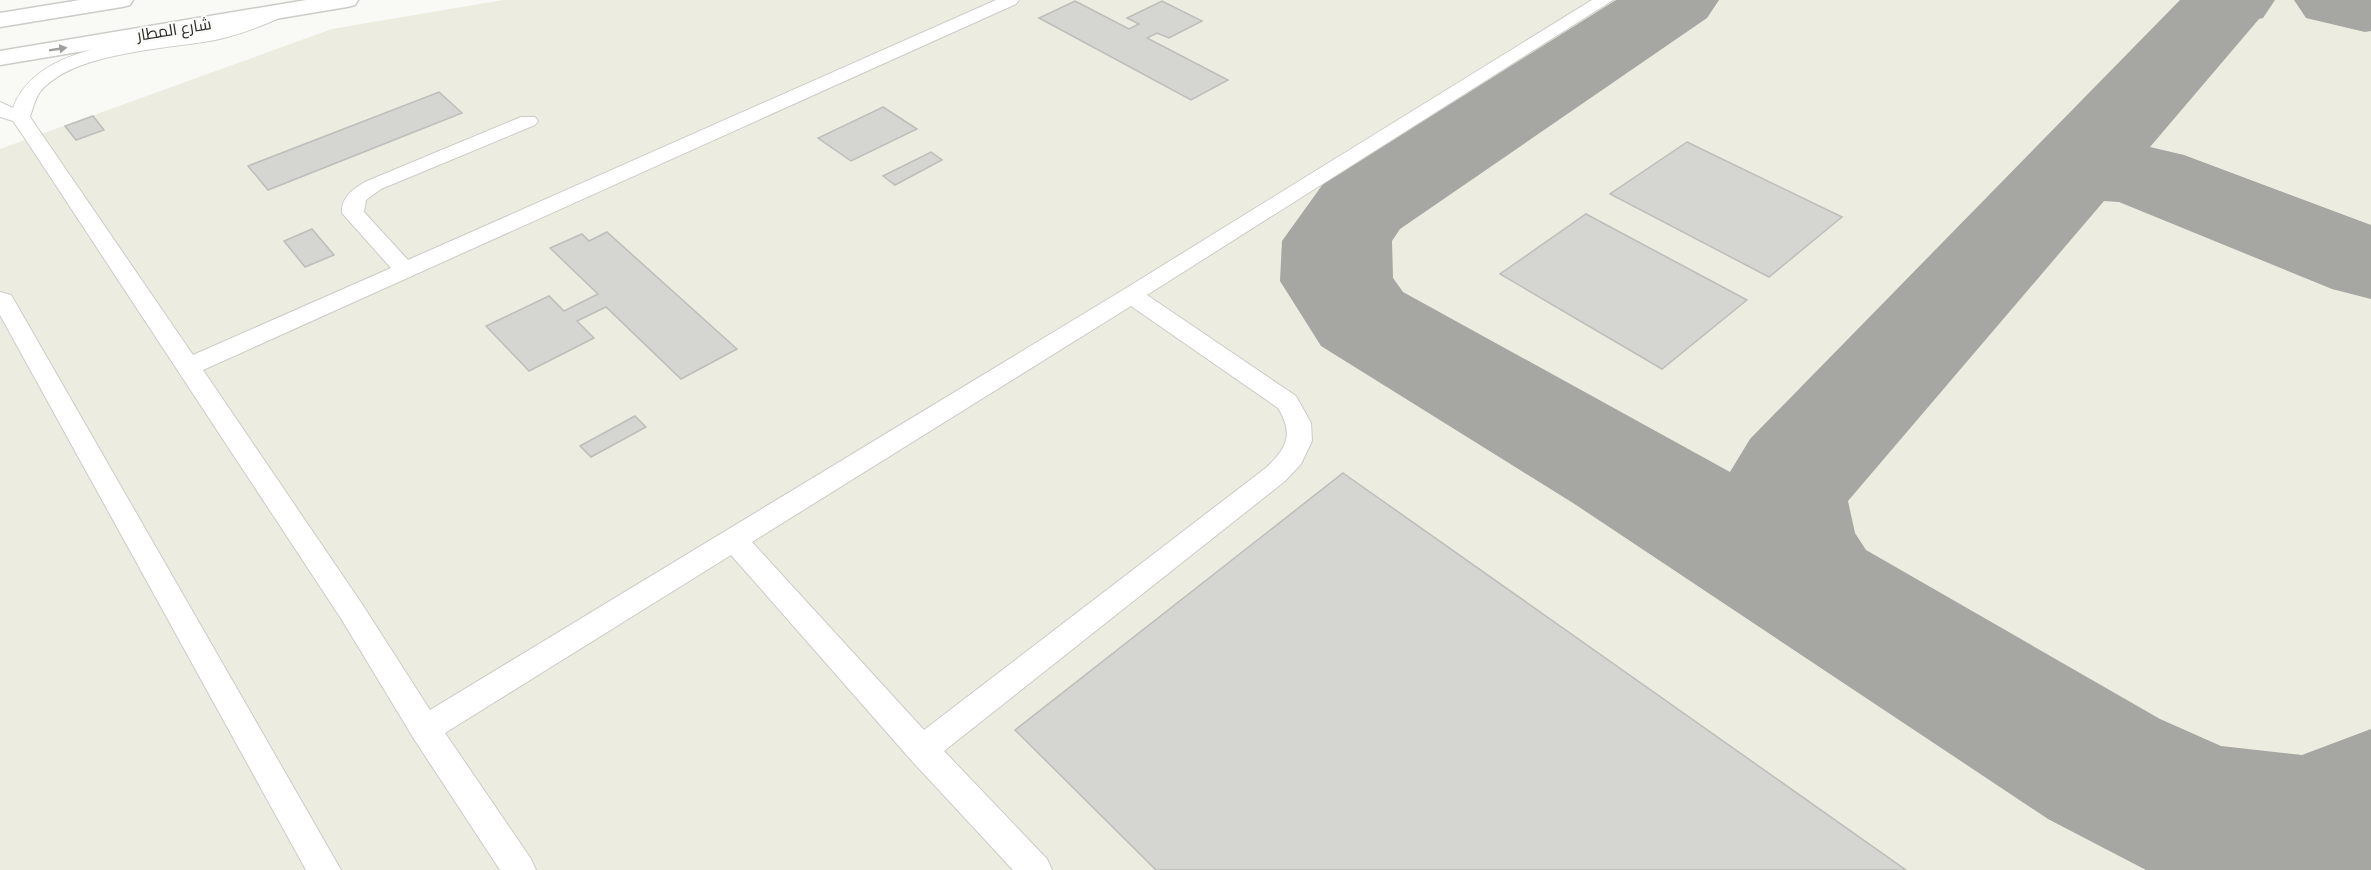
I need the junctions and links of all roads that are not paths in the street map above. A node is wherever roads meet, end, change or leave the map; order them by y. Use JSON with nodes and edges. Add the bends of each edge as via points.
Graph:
{"nodes":[{"id":1,"x":122,"y":0,"type":"edge"},
{"id":2,"x":347,"y":0,"type":"edge"},
{"id":3,"x":1010,"y":0,"type":"edge"},
{"id":4,"x":1604,"y":0,"type":"edge"},
{"id":5,"x":278,"y":12,"type":"junction"},
{"id":6,"x":0,"y":20,"type":"edge"},
{"id":7,"x":0,"y":58,"type":"edge"},
{"id":8,"x":0,"y":108,"type":"edge"},
{"id":9,"x":20,"y":117,"type":"junction"},
{"id":10,"x":528,"y":121,"type":"dead end"},
{"id":11,"x":0,"y":124,"type":"edge"},
{"id":12,"x":405,"y":270,"type":"junction"},
{"id":13,"x":1131,"y":295,"type":"junction"},
{"id":14,"x":0,"y":299,"type":"edge"},
{"id":15,"x":188,"y":367,"type":"junction"},
{"id":16,"x":733,"y":539,"type":"junction"},
{"id":17,"x":424,"y":729,"type":"junction"},
{"id":18,"x":922,"y":750,"type":"junction"},
{"id":19,"x":324,"y":870,"type":"edge"},
{"id":20,"x":519,"y":870,"type":"edge"},
{"id":21,"x":1035,"y":870,"type":"edge"}],
"edges":[{"from":1,"to":6,"type":"main road","name":"شارع المطار"},
{"from":2,"to":5,"type":"main road","name":"شارع المطار"},
{"from":3,"to":12,"type":"lane"},
{"from":4,"to":13,"type":"lane"},
{"from":7,"to":5,"type":"main road","name":"شارع المطار","one_way":true},
{"from":5,"to":9,"type":"lane","via":[[233,30],[100,55],[72,64],[38,84],[26,98]]},
{"from":8,"to":9,"type":"lane"},
{"from":9,"to":11,"type":"lane"},
{"from":9,"to":15,"type":"lane"},
{"from":10,"to":12,"type":"lane","via":[[374,185],[355,199],[353,213]]},
{"from":12,"to":15,"type":"lane"},
{"from":13,"to":16,"type":"lane"},
{"from":13,"to":18,"type":"lane","via":[[1287,402],[1297,416],[1301,431],[1299,447],[1291,462]]},
{"from":14,"to":19,"type":"lane"},
{"from":15,"to":17,"type":"lane","via":[[346,603]]},
{"from":16,"to":17,"type":"lane"},
{"from":16,"to":18,"type":"lane"},
{"from":17,"to":20,"type":"lane"},
{"from":18,"to":21,"type":"lane"}]}
